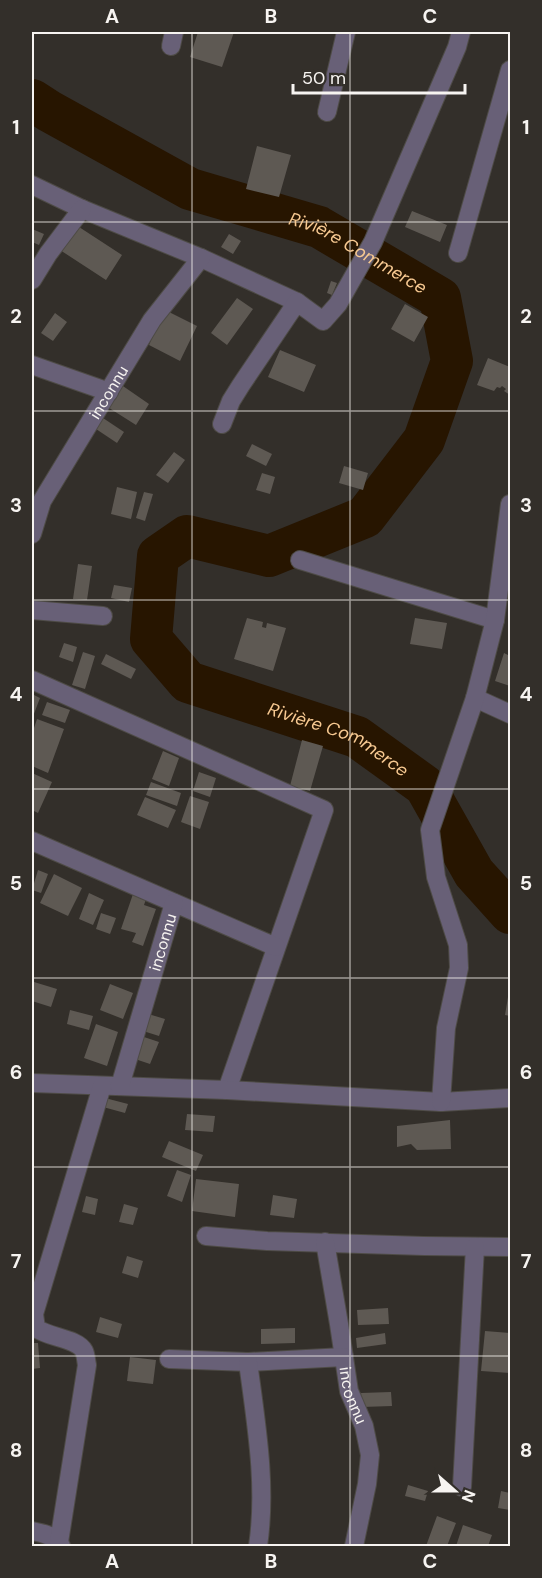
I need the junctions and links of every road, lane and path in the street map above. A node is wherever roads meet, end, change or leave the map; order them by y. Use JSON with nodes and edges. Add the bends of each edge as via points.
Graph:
{"nodes":[{"id":1,"x":346,"y":32,"type":"edge"},
{"id":2,"x":461,"y":32,"type":"edge"},
{"id":3,"x":510,"y":70,"type":"edge"},
{"id":4,"x":327,"y":112,"type":"dead end"},
{"id":5,"x":32,"y":185,"type":"edge"},
{"id":6,"x":82,"y":209,"type":"junction"},
{"id":7,"x":458,"y":253,"type":"dead end"},
{"id":8,"x":201,"y":258,"type":"junction"},
{"id":9,"x":33,"y":275,"type":"edge"},
{"id":10,"x":297,"y":302,"type":"junction"},
{"id":11,"x":32,"y":364,"type":"edge"},
{"id":12,"x":109,"y":392,"type":"junction"},
{"id":13,"x":222,"y":424,"type":"dead end"},
{"id":14,"x":510,"y":504,"type":"edge"},
{"id":15,"x":32,"y":534,"type":"edge"},
{"id":16,"x":508,"y":547,"type":"edge"},
{"id":17,"x":300,"y":560,"type":"dead end"},
{"id":18,"x":32,"y":610,"type":"edge"},
{"id":19,"x":103,"y":616,"type":"dead end"},
{"id":20,"x":495,"y":620,"type":"junction"},
{"id":21,"x":32,"y":680,"type":"edge"},
{"id":22,"x":475,"y":698,"type":"junction"},
{"id":23,"x":510,"y":714,"type":"edge"},
{"id":24,"x":32,"y":841,"type":"edge"},
{"id":25,"x":174,"y":903,"type":"junction"},
{"id":26,"x":276,"y":947,"type":"junction"},
{"id":27,"x":32,"y":1083,"type":"edge"},
{"id":28,"x":102,"y":1086,"type":"junction"},
{"id":29,"x":120,"y":1086,"type":"junction"},
{"id":30,"x":227,"y":1090,"type":"junction"},
{"id":31,"x":510,"y":1098,"type":"edge"},
{"id":32,"x":441,"y":1102,"type":"junction"},
{"id":33,"x":206,"y":1236,"type":"dead end"},
{"id":34,"x":325,"y":1242,"type":"junction"},
{"id":35,"x":510,"y":1246,"type":"edge"},
{"id":36,"x":475,"y":1247,"type":"junction"},
{"id":37,"x":344,"y":1358,"type":"junction"},
{"id":38,"x":169,"y":1359,"type":"dead end"},
{"id":39,"x":248,"y":1362,"type":"junction"},
{"id":40,"x":462,"y":1487,"type":"dead end"},
{"id":41,"x":32,"y":1531,"type":"edge"},
{"id":42,"x":60,"y":1544,"type":"edge"},
{"id":43,"x":258,"y":1546,"type":"edge"},
{"id":44,"x":354,"y":1546,"type":"edge"}],
"edges":[{"from":1,"to":4,"type":"street"},
{"from":2,"to":10,"type":"street","via":[[373,242],[338,304],[323,321]]},
{"from":3,"to":7,"type":"street"},
{"from":5,"to":6,"type":"street"},
{"from":6,"to":8,"type":"street"},
{"from":6,"to":9,"type":"street"},
{"from":8,"to":10,"type":"street"},
{"from":8,"to":12,"type":"street","name":"inconnu","via":[[152,320]]},
{"from":10,"to":13,"type":"street","via":[[231,401]]},
{"from":11,"to":12,"type":"street"},
{"from":12,"to":15,"type":"street","name":"inconnu","via":[[42,501]]},
{"from":14,"to":16,"type":"street"},
{"from":16,"to":20,"type":"street"},
{"from":17,"to":20,"type":"street"},
{"from":18,"to":19,"type":"street"},
{"from":20,"to":22,"type":"street"},
{"from":21,"to":26,"type":"street","via":[[324,810]]},
{"from":22,"to":23,"type":"street"},
{"from":22,"to":32,"type":"street","via":[[430,830],[436,877],[458,945],[459,968],[446,1028]]},
{"from":24,"to":25,"type":"street","name":"inconnu"},
{"from":25,"to":26,"type":"street","name":"inconnu"},
{"from":25,"to":29,"type":"street","name":"inconnu"},
{"from":26,"to":30,"type":"street"},
{"from":27,"to":28,"type":"street"},
{"from":28,"to":29,"type":"street"},
{"from":28,"to":42,"type":"street","via":[[34,1314],[36,1328],[43,1333],[78,1344],[85,1352],[87,1365]]},
{"from":29,"to":30,"type":"street"},
{"from":30,"to":32,"type":"street"},
{"from":31,"to":32,"type":"street"},
{"from":33,"to":34,"type":"street"},
{"from":34,"to":36,"type":"street"},
{"from":34,"to":37,"type":"street","name":"inconnu"},
{"from":35,"to":36,"type":"street"},
{"from":36,"to":40,"type":"street"},
{"from":37,"to":39,"type":"street"},
{"from":37,"to":44,"type":"street","name":"inconnu","via":[[349,1391],[364,1426],[370,1455]]},
{"from":38,"to":39,"type":"street"},
{"from":39,"to":43,"type":"street","via":[[261,1475]]},
{"from":41,"to":42,"type":"street"}]}
